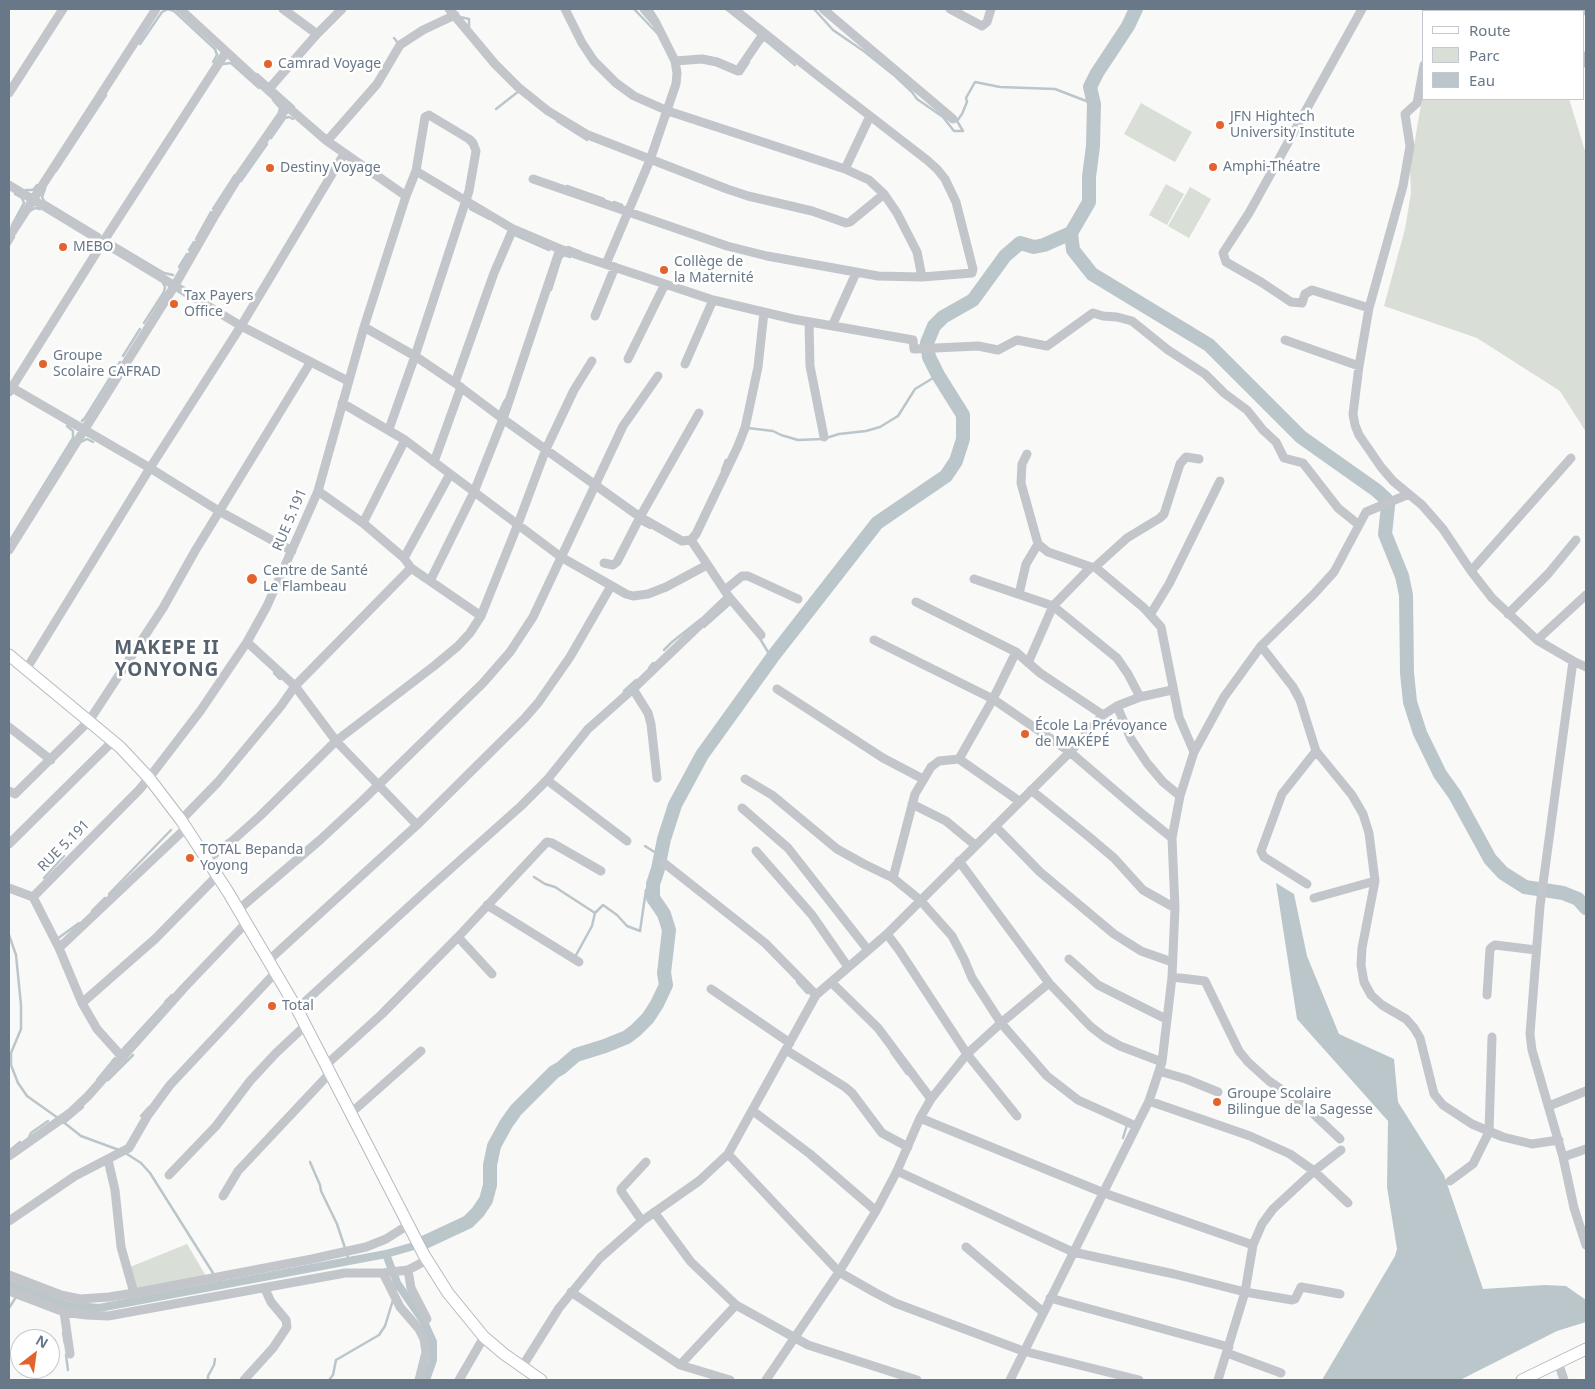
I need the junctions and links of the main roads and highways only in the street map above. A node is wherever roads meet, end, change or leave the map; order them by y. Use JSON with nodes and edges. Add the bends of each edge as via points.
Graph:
{"nodes":[{"id":1,"x":9,"y":655,"type":"edge"},
{"id":2,"x":1586,"y":1349,"type":"edge"},
{"id":3,"x":541,"y":1380,"type":"edge"},
{"id":4,"x":1522,"y":1380,"type":"edge"}],
"edges":[{"from":1,"to":3,"type":"main road","via":[[113,741],[149,778],[183,824],[298,1009],[425,1258],[448,1294],[484,1336]]},
{"from":2,"to":4,"type":"main road"}]}
